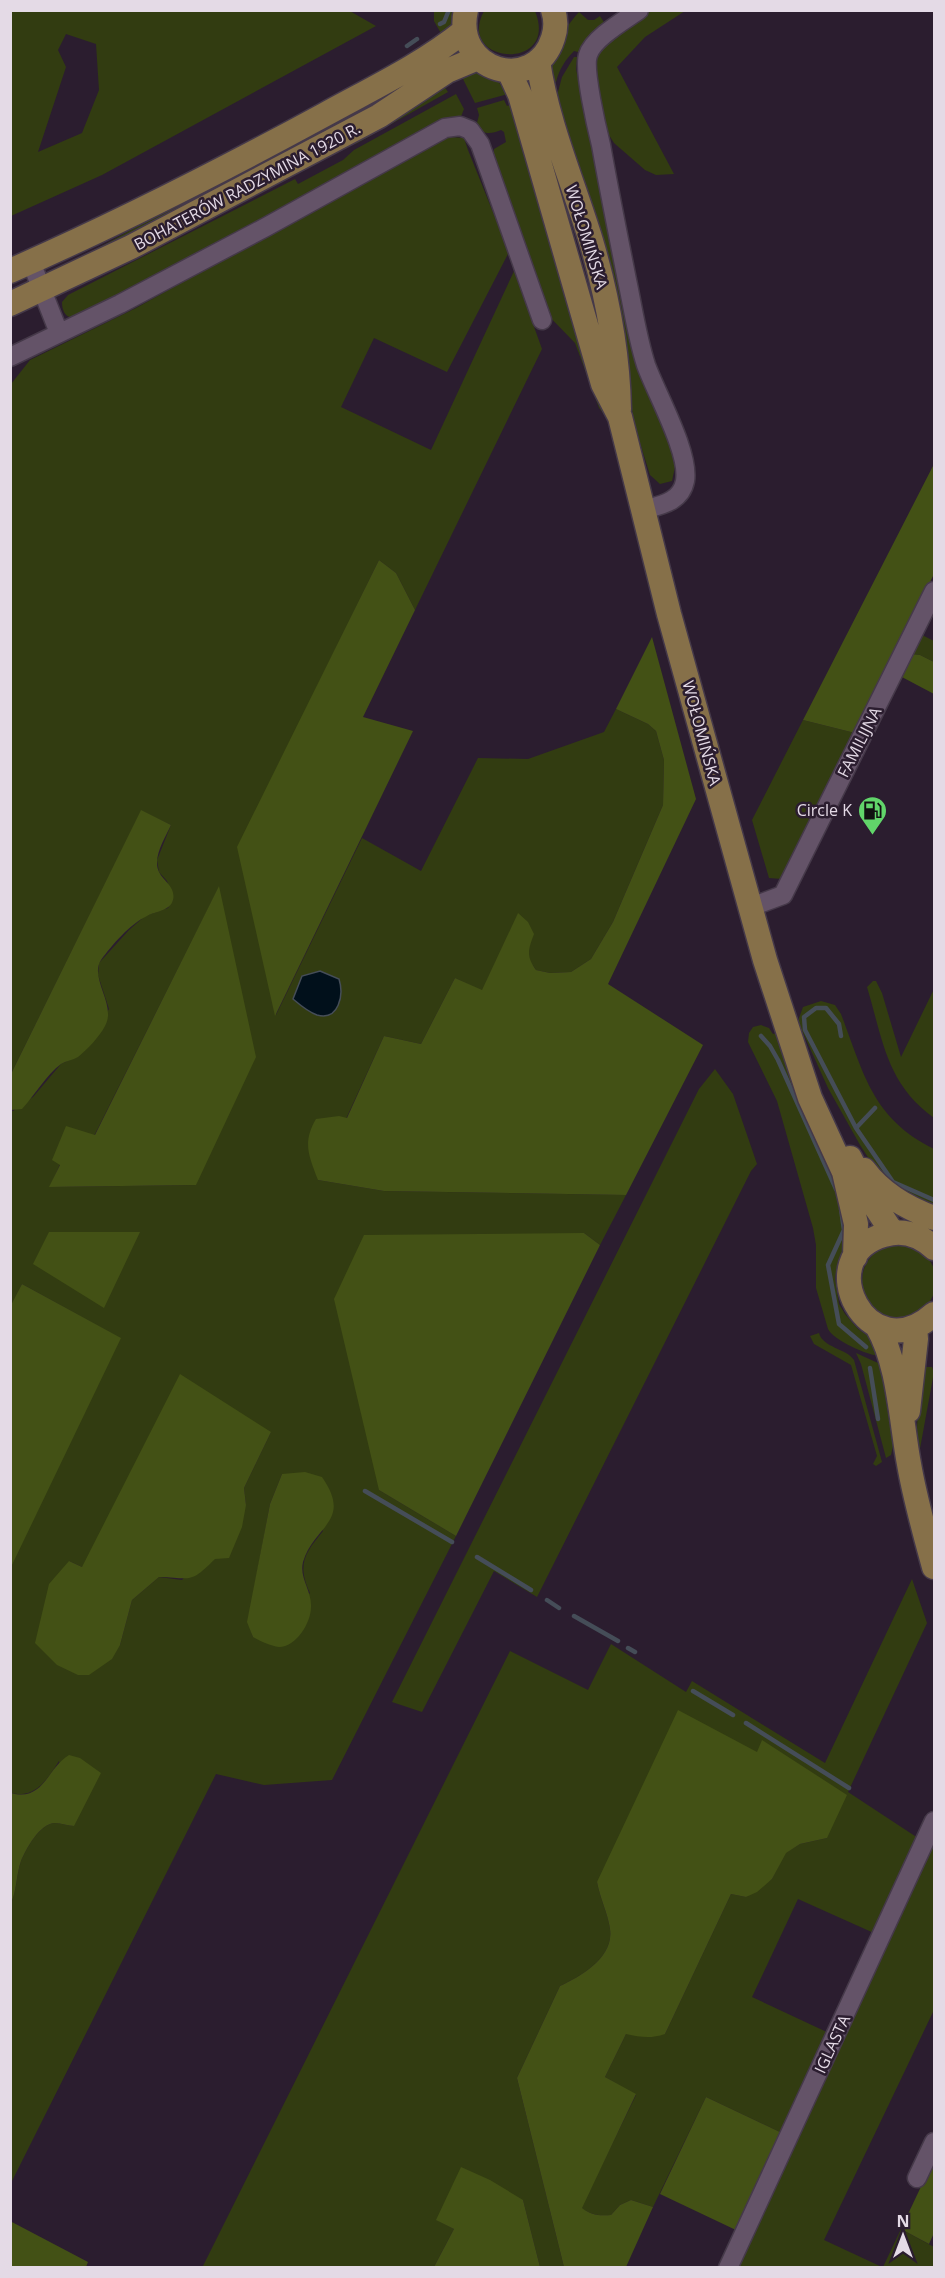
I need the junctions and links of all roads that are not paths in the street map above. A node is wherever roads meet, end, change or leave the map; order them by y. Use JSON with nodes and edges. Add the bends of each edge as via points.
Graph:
{"nodes":[{"id":1,"x":639,"y":10,"type":"edge"},
{"id":2,"x":556,"y":12,"type":"edge"},
{"id":3,"x":465,"y":21,"type":"edge"},
{"id":4,"x":478,"y":58,"type":"junction"},
{"id":5,"x":538,"y":61,"type":"junction"},
{"id":6,"x":509,"y":71,"type":"junction"},
{"id":7,"x":21,"y":266,"type":"edge"},
{"id":8,"x":43,"y":290,"type":"junction"},
{"id":9,"x":10,"y":304,"type":"edge"},
{"id":10,"x":542,"y":320,"type":"dead end"},
{"id":11,"x":59,"y":333,"type":"junction"},
{"id":12,"x":10,"y":357,"type":"edge"},
{"id":13,"x":620,"y":417,"type":"junction"},
{"id":14,"x":643,"y":510,"type":"junction"},
{"id":15,"x":934,"y":591,"type":"edge"},
{"id":16,"x":751,"y":907,"type":"junction"},
{"id":17,"x":793,"y":1046,"type":"junction"},
{"id":18,"x":842,"y":1142,"type":"junction"},
{"id":19,"x":934,"y":1218,"type":"edge"},
{"id":20,"x":892,"y":1232,"type":"junction"},
{"id":21,"x":934,"y":1248,"type":"edge"},
{"id":22,"x":855,"y":1257,"type":"junction"},
{"id":23,"x":925,"y":1321,"type":"edge"},
{"id":24,"x":877,"y":1326,"type":"junction"},
{"id":25,"x":905,"y":1437,"type":"junction"},
{"id":26,"x":934,"y":1567,"type":"edge"},
{"id":27,"x":934,"y":1821,"type":"edge"},
{"id":28,"x":934,"y":2142,"type":"edge"},
{"id":29,"x":916,"y":2178,"type":"dead end"},
{"id":30,"x":728,"y":2268,"type":"edge"}],
"edges":[{"from":1,"to":14,"type":"street","via":[[596,44],[588,54],[587,64],[637,329],[686,470],[684,486],[677,496],[668,503]]},
{"from":2,"to":5,"type":"main road","via":[[551,45]]},
{"from":3,"to":4,"type":"main road","via":[[466,41]]},
{"from":3,"to":7,"type":"main road","name":"BOHATERÓW RADZYMINA 1920 R.","via":[[441,49],[305,125]]},
{"from":4,"to":6,"type":"main road"},
{"from":4,"to":8,"type":"main road","name":"BOHATERÓW RADZYMINA 1920 R.","via":[[447,71],[370,121]]},
{"from":5,"to":6,"type":"main road"},
{"from":5,"to":13,"type":"main road","name":"WOŁOMIŃSKA","via":[[603,287],[619,374]]},
{"from":6,"to":13,"type":"main road","name":"WOŁOMIŃSKA","via":[[520,95],[603,384]]},
{"from":7,"to":8,"type":"street"},
{"from":8,"to":9,"type":"main road","name":"BOHATERÓW RADZYMINA 1920 R."},
{"from":8,"to":11,"type":"street"},
{"from":10,"to":11,"type":"street","via":[[480,144],[470,130],[460,126],[445,128],[412,145],[266,227]]},
{"from":11,"to":12,"type":"street"},
{"from":13,"to":14,"type":"main road","name":"WOŁOMIŃSKA"},
{"from":14,"to":16,"type":"main road","name":"WOŁOMIŃSKA"},
{"from":15,"to":16,"type":"street","name":"FAMILIJNA","via":[[783,895]]},
{"from":16,"to":17,"type":"main road","name":"WOŁOMIŃSKA"},
{"from":17,"to":18,"type":"main road","name":"WOŁOMIŃSKA"},
{"from":17,"to":22,"type":"main road","name":"WOŁOMIŃSKA","via":[[810,1098],[844,1172],[856,1224]]},
{"from":18,"to":19,"type":"main road","via":[[870,1179],[888,1194],[906,1207]]},
{"from":18,"to":20,"type":"main road","name":"WOŁOMIŃSKA"},
{"from":20,"to":21,"type":"main road","via":[[915,1235]]},
{"from":20,"to":22,"type":"main road","via":[[870,1241]]},
{"from":22,"to":24,"type":"main road","name":"WOŁOMIŃSKA","via":[[848,1283],[851,1296],[866,1319]]},
{"from":23,"to":24,"type":"main road","via":[[902,1330]]},
{"from":23,"to":25,"type":"main road","via":[[916,1339]]},
{"from":24,"to":25,"type":"main road","via":[[886,1341]]},
{"from":25,"to":26,"type":"main road"},
{"from":27,"to":30,"type":"street","name":"IGLASTA"},
{"from":28,"to":29,"type":"street"}]}
